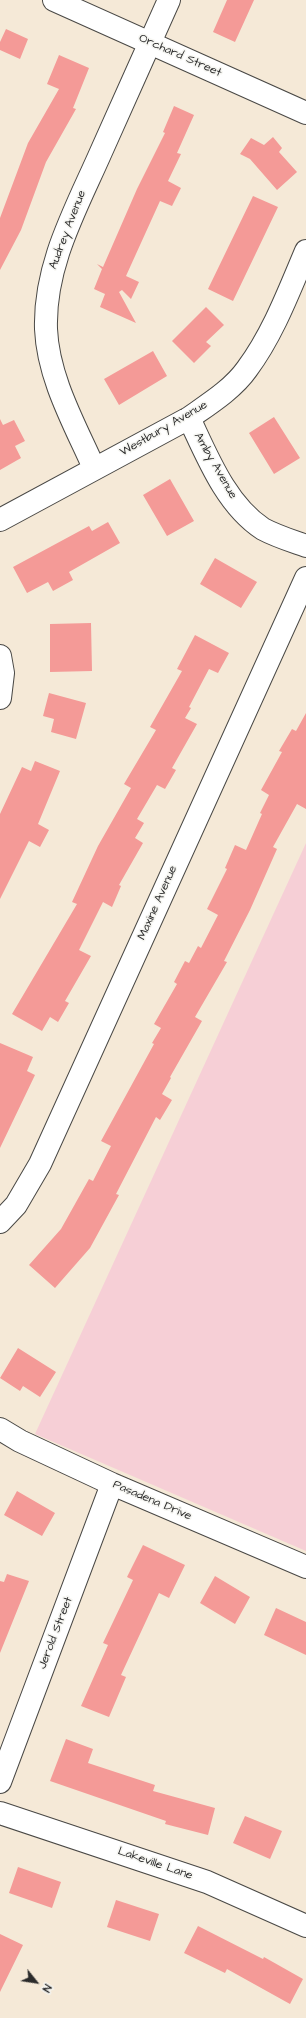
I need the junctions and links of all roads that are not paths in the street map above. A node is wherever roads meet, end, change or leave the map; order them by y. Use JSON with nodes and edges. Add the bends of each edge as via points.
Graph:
{"nodes":[{"id":1,"x":54,"y":0,"type":"edge"},
{"id":2,"x":169,"y":0,"type":"edge"},
{"id":3,"x":150,"y":43,"type":"junction"},
{"id":4,"x":306,"y":113,"type":"edge"},
{"id":5,"x":306,"y":251,"type":"edge"},
{"id":6,"x":189,"y":418,"type":"junction"},
{"id":7,"x":94,"y":468,"type":"junction"},
{"id":8,"x":0,"y":520,"type":"edge"},
{"id":9,"x":306,"y":546,"type":"edge"},
{"id":10,"x":306,"y":578,"type":"edge"},
{"id":11,"x":0,"y":656,"type":"edge"},
{"id":12,"x":0,"y":698,"type":"edge"},
{"id":13,"x":0,"y":1222,"type":"edge"},
{"id":14,"x":0,"y":1430,"type":"edge"},
{"id":15,"x":112,"y":1484,"type":"junction"},
{"id":16,"x":306,"y":1567,"type":"edge"},
{"id":17,"x":0,"y":1782,"type":"edge"},
{"id":18,"x":0,"y":1812,"type":"edge"},
{"id":19,"x":306,"y":1926,"type":"edge"}],
"edges":[{"from":1,"to":3,"type":"street","name":"Orchard Street"},
{"from":2,"to":3,"type":"street","name":"Audrey Avenue"},
{"from":3,"to":4,"type":"street","name":"Orchard Street"},
{"from":3,"to":7,"type":"street","name":"Audrey Avenue","via":[[65,231],[50,277],[46,329],[49,352],[58,386]]},
{"from":5,"to":6,"type":"street","name":"Westbury Avenue","via":[[272,327],[247,370],[216,399]]},
{"from":6,"to":7,"type":"street","name":"Westbury Avenue"},
{"from":6,"to":9,"type":"street","name":"Amby Avenue","via":[[223,484],[241,510],[264,529]]},
{"from":7,"to":8,"type":"street","name":"Westbury Avenue"},
{"from":10,"to":13,"type":"street","name":"Maxine Avenue","via":[[40,1164],[16,1205]]},
{"from":11,"to":12,"type":"street","via":[[3,673]]},
{"from":14,"to":15,"type":"street","name":"Pasadena Drive"},
{"from":15,"to":16,"type":"street","name":"Pasadena Drive"},
{"from":15,"to":17,"type":"street","name":"Jerold Street"},
{"from":18,"to":19,"type":"street","name":"Lakeville Lane","via":[[207,1882]]}]}
